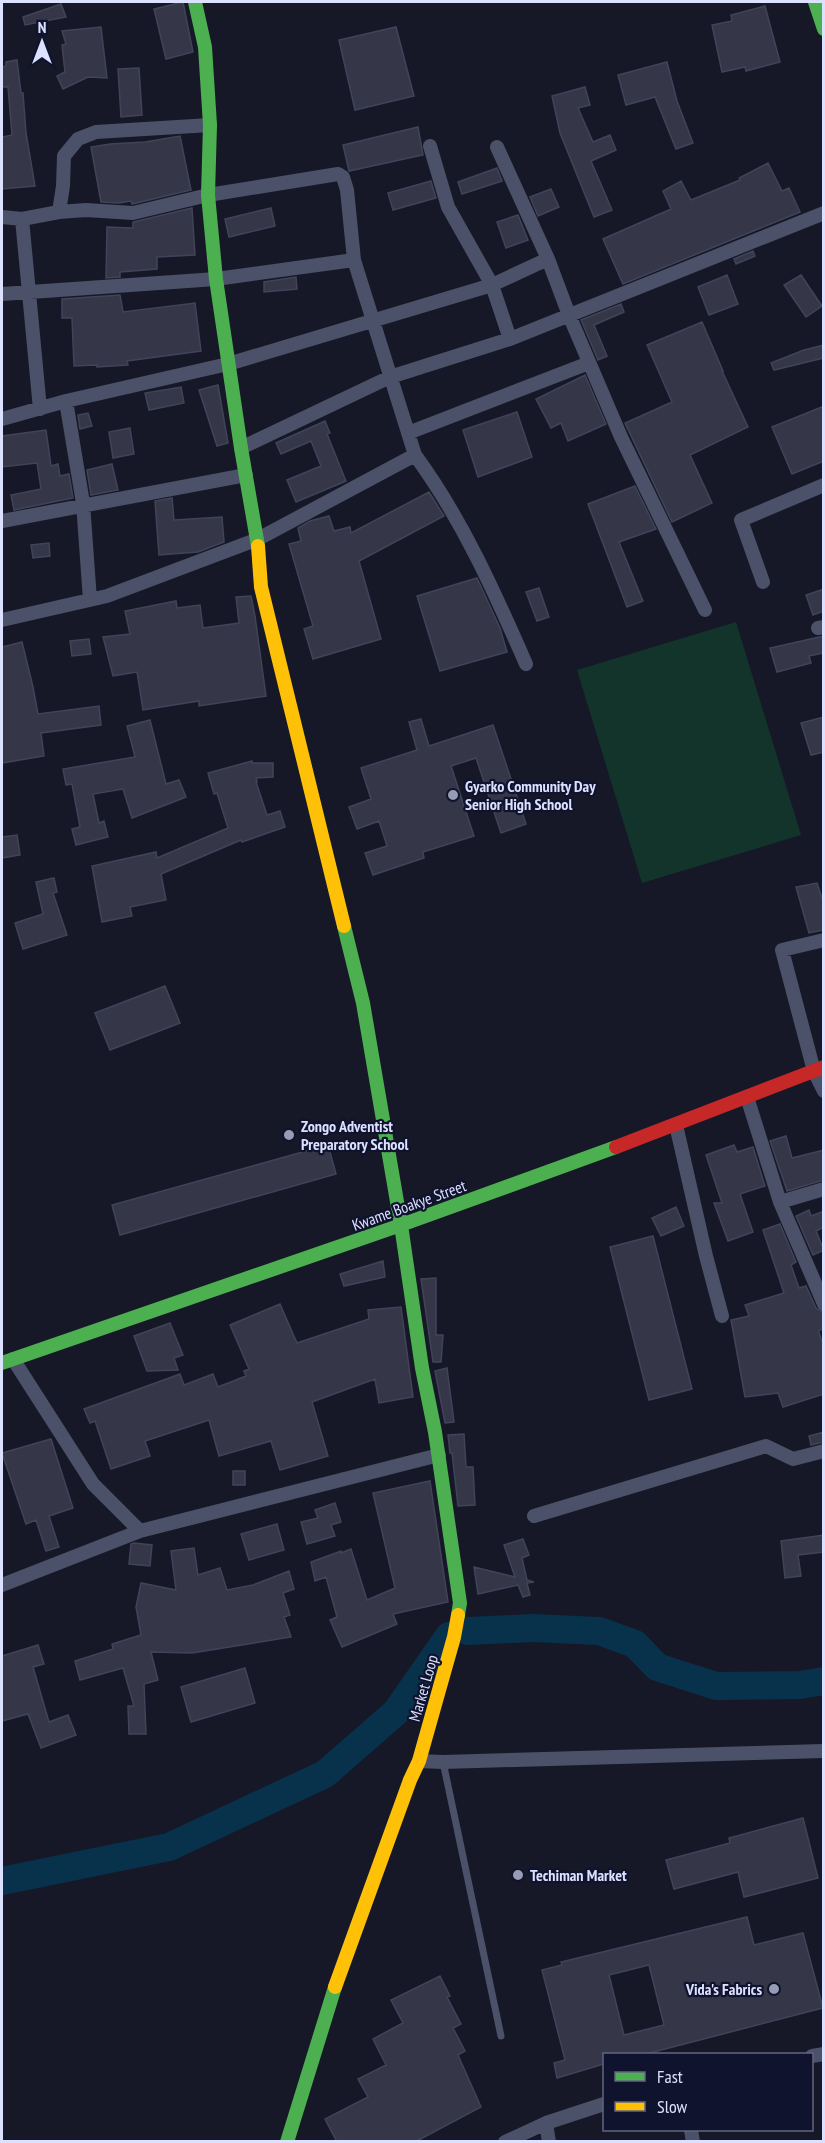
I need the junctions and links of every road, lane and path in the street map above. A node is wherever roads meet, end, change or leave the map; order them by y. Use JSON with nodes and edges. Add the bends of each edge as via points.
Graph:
{"nodes":[{"id":1,"x":195,"y":2,"type":"edge"},
{"id":2,"x":819,"y":9,"type":"edge"},
{"id":3,"x":824,"y":29,"type":"edge"},
{"id":4,"x":210,"y":125,"type":"junction"},
{"id":5,"x":430,"y":146,"type":"dead end"},
{"id":6,"x":497,"y":147,"type":"dead end"},
{"id":7,"x":208,"y":195,"type":"junction"},
{"id":8,"x":59,"y":212,"type":"junction"},
{"id":9,"x":824,"y":213,"type":"edge"},
{"id":10,"x":2,"y":217,"type":"edge"},
{"id":11,"x":22,"y":219,"type":"junction"},
{"id":12,"x":548,"y":259,"type":"junction"},
{"id":13,"x":354,"y":261,"type":"junction"},
{"id":14,"x":216,"y":279,"type":"junction"},
{"id":15,"x":492,"y":285,"type":"junction"},
{"id":16,"x":28,"y":291,"type":"junction"},
{"id":17,"x":2,"y":294,"type":"edge"},
{"id":18,"x":569,"y":315,"type":"junction"},
{"id":19,"x":372,"y":321,"type":"junction"},
{"id":20,"x":510,"y":339,"type":"junction"},
{"id":21,"x":589,"y":363,"type":"junction"},
{"id":22,"x":228,"y":364,"type":"junction"},
{"id":23,"x":390,"y":377,"type":"junction"},
{"id":24,"x":66,"y":401,"type":"junction"},
{"id":25,"x":40,"y":409,"type":"junction"},
{"id":26,"x":2,"y":420,"type":"edge"},
{"id":27,"x":408,"y":433,"type":"junction"},
{"id":28,"x":241,"y":448,"type":"junction"},
{"id":29,"x":415,"y":455,"type":"junction"},
{"id":30,"x":246,"y":475,"type":"junction"},
{"id":31,"x":824,"y":485,"type":"edge"},
{"id":32,"x":83,"y":506,"type":"junction"},
{"id":33,"x":2,"y":521,"type":"edge"},
{"id":34,"x":258,"y":539,"type":"junction"},
{"id":35,"x":763,"y":582,"type":"dead end"},
{"id":36,"x":90,"y":600,"type":"junction"},
{"id":37,"x":705,"y":610,"type":"dead end"},
{"id":38,"x":2,"y":620,"type":"edge"},
{"id":39,"x":526,"y":664,"type":"dead end"},
{"id":40,"x":824,"y":940,"type":"edge"},
{"id":41,"x":819,"y":1069,"type":"edge"},
{"id":42,"x":824,"y":1091,"type":"edge"},
{"id":43,"x":747,"y":1097,"type":"junction"},
{"id":44,"x":676,"y":1125,"type":"junction"},
{"id":45,"x":824,"y":1189,"type":"edge"},
{"id":46,"x":780,"y":1202,"type":"junction"},
{"id":47,"x":401,"y":1226,"type":"junction"},
{"id":48,"x":824,"y":1304,"type":"edge"},
{"id":49,"x":722,"y":1316,"type":"dead end"},
{"id":50,"x":7,"y":1361,"type":"edge"},
{"id":51,"x":824,"y":1451,"type":"edge"},
{"id":52,"x":439,"y":1455,"type":"junction"},
{"id":53,"x":534,"y":1516,"type":"dead end"},
{"id":54,"x":140,"y":1531,"type":"junction"},
{"id":55,"x":2,"y":1585,"type":"edge"},
{"id":56,"x":823,"y":1753,"type":"edge"},
{"id":57,"x":419,"y":1761,"type":"junction"},
{"id":58,"x":442,"y":1762,"type":"junction"},
{"id":59,"x":501,"y":2036,"type":"dead end"},
{"id":60,"x":603,"y":2104,"type":"edge"},
{"id":61,"x":546,"y":2123,"type":"junction"},
{"id":62,"x":287,"y":2142,"type":"edge"},
{"id":63,"x":505,"y":2142,"type":"edge"},
{"id":64,"x":549,"y":2142,"type":"edge"}],
"edges":[{"from":1,"to":4,"type":"street","name":"Market Loop","via":[[205,47]]},
{"from":2,"to":3,"type":"street"},
{"from":4,"to":7,"type":"street","name":"Market Loop"},
{"from":4,"to":8,"type":"street","via":[[96,132],[78,139],[64,156]]},
{"from":5,"to":15,"type":"street","via":[[448,207]]},
{"from":6,"to":12,"type":"street"},
{"from":7,"to":8,"type":"street","via":[[133,213]]},
{"from":7,"to":13,"type":"street","via":[[338,174],[347,190]]},
{"from":7,"to":14,"type":"street","name":"Market Loop"},
{"from":8,"to":11,"type":"street"},
{"from":9,"to":18,"type":"street"},
{"from":10,"to":11,"type":"street"},
{"from":11,"to":16,"type":"street"},
{"from":12,"to":15,"type":"street"},
{"from":12,"to":18,"type":"street"},
{"from":13,"to":14,"type":"street"},
{"from":13,"to":19,"type":"street"},
{"from":14,"to":16,"type":"street"},
{"from":14,"to":22,"type":"street","name":"Market Loop"},
{"from":15,"to":19,"type":"street"},
{"from":15,"to":20,"type":"street"},
{"from":16,"to":17,"type":"street"},
{"from":16,"to":25,"type":"street"},
{"from":18,"to":20,"type":"street"},
{"from":18,"to":21,"type":"street"},
{"from":19,"to":22,"type":"street"},
{"from":19,"to":23,"type":"street"},
{"from":20,"to":23,"type":"street"},
{"from":21,"to":27,"type":"street"},
{"from":21,"to":37,"type":"street"},
{"from":22,"to":24,"type":"street"},
{"from":22,"to":28,"type":"street","name":"Market Loop"},
{"from":23,"to":27,"type":"street"},
{"from":23,"to":28,"type":"street"},
{"from":24,"to":25,"type":"street"},
{"from":24,"to":32,"type":"street"},
{"from":25,"to":26,"type":"street"},
{"from":27,"to":29,"type":"street"},
{"from":28,"to":30,"type":"street","name":"Market Loop"},
{"from":29,"to":34,"type":"street"},
{"from":29,"to":39,"type":"street","via":[[437,485],[485,572]]},
{"from":30,"to":32,"type":"street"},
{"from":30,"to":34,"type":"street","name":"Market Loop"},
{"from":31,"to":35,"type":"street","via":[[741,520]]},
{"from":32,"to":33,"type":"street"},
{"from":32,"to":36,"type":"street"},
{"from":34,"to":36,"type":"street"},
{"from":34,"to":47,"type":"street","name":"Market Loop","via":[[261,587],[363,1003]]},
{"from":36,"to":38,"type":"street"},
{"from":40,"to":41,"type":"street","via":[[782,950]]},
{"from":41,"to":42,"type":"street"},
{"from":41,"to":43,"type":"street","name":"Kwame Boakye Street"},
{"from":43,"to":44,"type":"street","name":"Kwame Boakye Street"},
{"from":43,"to":46,"type":"street"},
{"from":44,"to":47,"type":"street","name":"Kwame Boakye Street"},
{"from":44,"to":49,"type":"street"},
{"from":45,"to":46,"type":"street"},
{"from":46,"to":48,"type":"street"},
{"from":47,"to":50,"type":"street","name":"Kwame Boakye Street"},
{"from":47,"to":52,"type":"street","name":"Market Loop"},
{"from":50,"to":54,"type":"street","via":[[93,1484]]},
{"from":51,"to":53,"type":"street","via":[[793,1459],[766,1446]]},
{"from":52,"to":54,"type":"street"},
{"from":52,"to":57,"type":"street","name":"Market Loop","via":[[460,1603]]},
{"from":54,"to":55,"type":"street"},
{"from":56,"to":58,"type":"street"},
{"from":57,"to":58,"type":"street"},
{"from":57,"to":62,"type":"street","name":"Market Loop","via":[[339,1975]]},
{"from":58,"to":59,"type":"lane"},
{"from":60,"to":61,"type":"street"},
{"from":61,"to":63,"type":"street"},
{"from":61,"to":64,"type":"street"}]}
